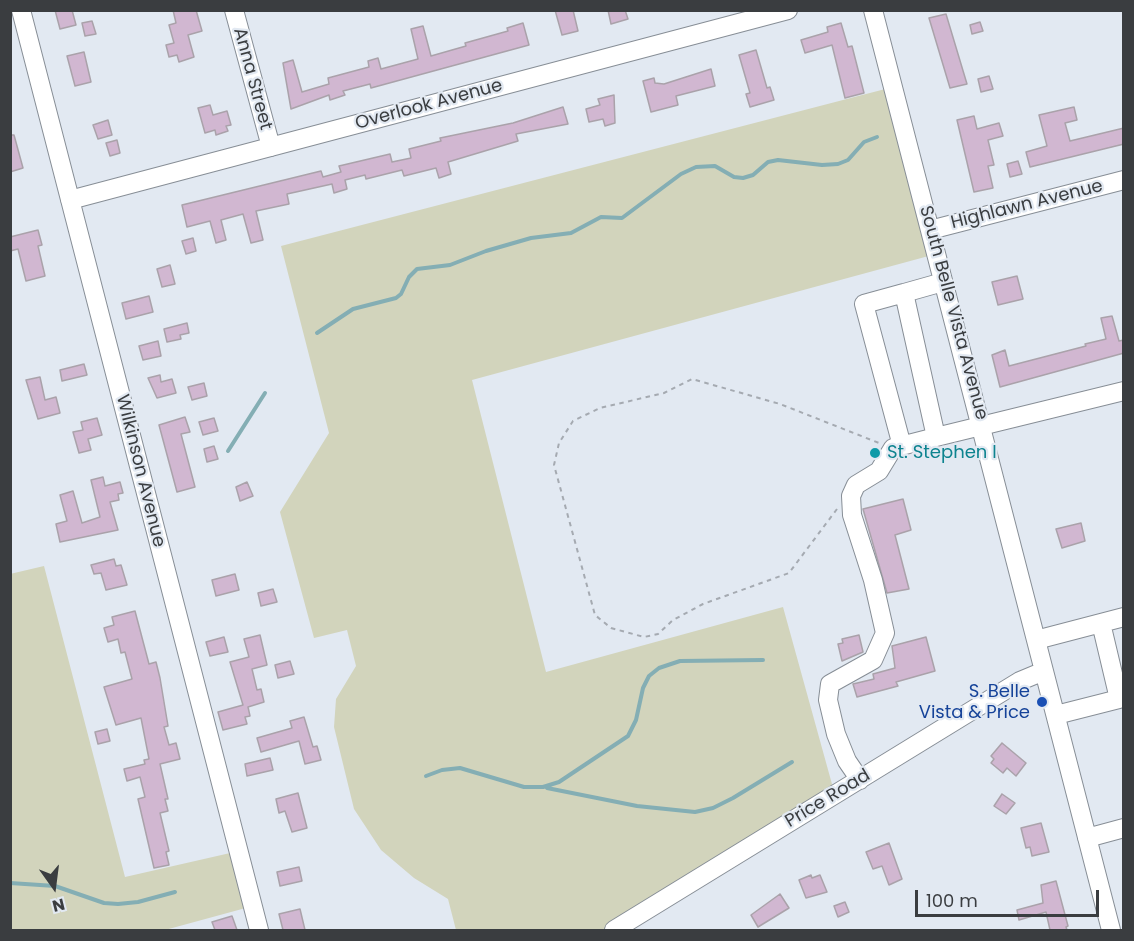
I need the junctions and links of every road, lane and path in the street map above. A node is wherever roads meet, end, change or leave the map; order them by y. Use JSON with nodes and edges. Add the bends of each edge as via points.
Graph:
{"nodes":[{"id":1,"x":21,"y":10,"type":"edge"},
{"id":2,"x":234,"y":10,"type":"edge"},
{"id":3,"x":788,"y":10,"type":"edge"},
{"id":4,"x":873,"y":10,"type":"edge"},
{"id":5,"x":271,"y":147,"type":"junction"},
{"id":6,"x":1124,"y":180,"type":"edge"},
{"id":7,"x":70,"y":200,"type":"junction"},
{"id":8,"x":930,"y":230,"type":"junction"},
{"id":9,"x":943,"y":282,"type":"junction"},
{"id":10,"x":904,"y":293,"type":"junction"},
{"id":11,"x":1124,"y":391,"type":"edge"},
{"id":12,"x":982,"y":425,"type":"junction"},
{"id":13,"x":936,"y":437,"type":"junction"},
{"id":14,"x":895,"y":452,"type":"junction"},
{"id":15,"x":850,"y":496,"type":"junction"},
{"id":16,"x":1124,"y":617,"type":"edge"},
{"id":17,"x":1101,"y":623,"type":"junction"},
{"id":18,"x":1036,"y":640,"type":"junction"},
{"id":19,"x":1044,"y":671,"type":"junction"},
{"id":20,"x":1056,"y":715,"type":"junction"},
{"id":21,"x":860,"y":780,"type":"junction"},
{"id":22,"x":1124,"y":828,"type":"edge"},
{"id":23,"x":1088,"y":838,"type":"junction"},
{"id":24,"x":1115,"y":909,"type":"edge"},
{"id":25,"x":259,"y":930,"type":"edge"},
{"id":26,"x":614,"y":930,"type":"edge"},
{"id":27,"x":1112,"y":930,"type":"edge"}],
"edges":[{"from":1,"to":7,"type":"street","name":"Wilkinson Avenue"},
{"from":2,"to":5,"type":"street","name":"Anna Street"},
{"from":3,"to":5,"type":"street","name":"Overlook Avenue"},
{"from":4,"to":8,"type":"street","name":"South Belle Vista Avenue"},
{"from":5,"to":7,"type":"street","name":"Overlook Avenue"},
{"from":6,"to":8,"type":"street","name":"Highlawn Avenue"},
{"from":7,"to":25,"type":"street","name":"Wilkinson Avenue"},
{"from":8,"to":9,"type":"street","name":"South Belle Vista Avenue"},
{"from":9,"to":10,"type":"street"},
{"from":9,"to":12,"type":"street","name":"South Belle Vista Avenue"},
{"from":10,"to":13,"type":"street"},
{"from":10,"to":14,"type":"street","via":[[864,304]]},
{"from":11,"to":12,"type":"street"},
{"from":12,"to":13,"type":"street"},
{"from":12,"to":18,"type":"street","name":"South Belle Vista Avenue"},
{"from":13,"to":14,"type":"street"},
{"from":14,"to":15,"type":"street","via":[[879,471],[856,485]]},
{"from":14,"to":15,"type":"path","via":[[839,427],[730,388],[692,379],[664,393],[600,408],[573,421],[559,443],[554,465],[595,615],[611,628],[644,637],[658,634],[673,620],[704,604],[789,573]]},
{"from":15,"to":21,"type":"street","via":[[885,633],[873,660],[830,684],[828,700],[836,734]]},
{"from":16,"to":17,"type":"street"},
{"from":17,"to":18,"type":"street"},
{"from":17,"to":20,"type":"street","via":[[1119,699]]},
{"from":18,"to":19,"type":"street","name":"South Belle Vista Avenue"},
{"from":19,"to":20,"type":"street","name":"South Belle Vista Avenue"},
{"from":19,"to":21,"type":"street","name":"Price Road","via":[[1020,681]]},
{"from":20,"to":23,"type":"street","name":"South Belle Vista Avenue"},
{"from":21,"to":26,"type":"street","name":"Price Road"},
{"from":22,"to":23,"type":"street"},
{"from":23,"to":24,"type":"street","name":"South Belle Vista Avenue"},
{"from":24,"to":27,"type":"street","name":"South Belle Vista Avenue"}]}
